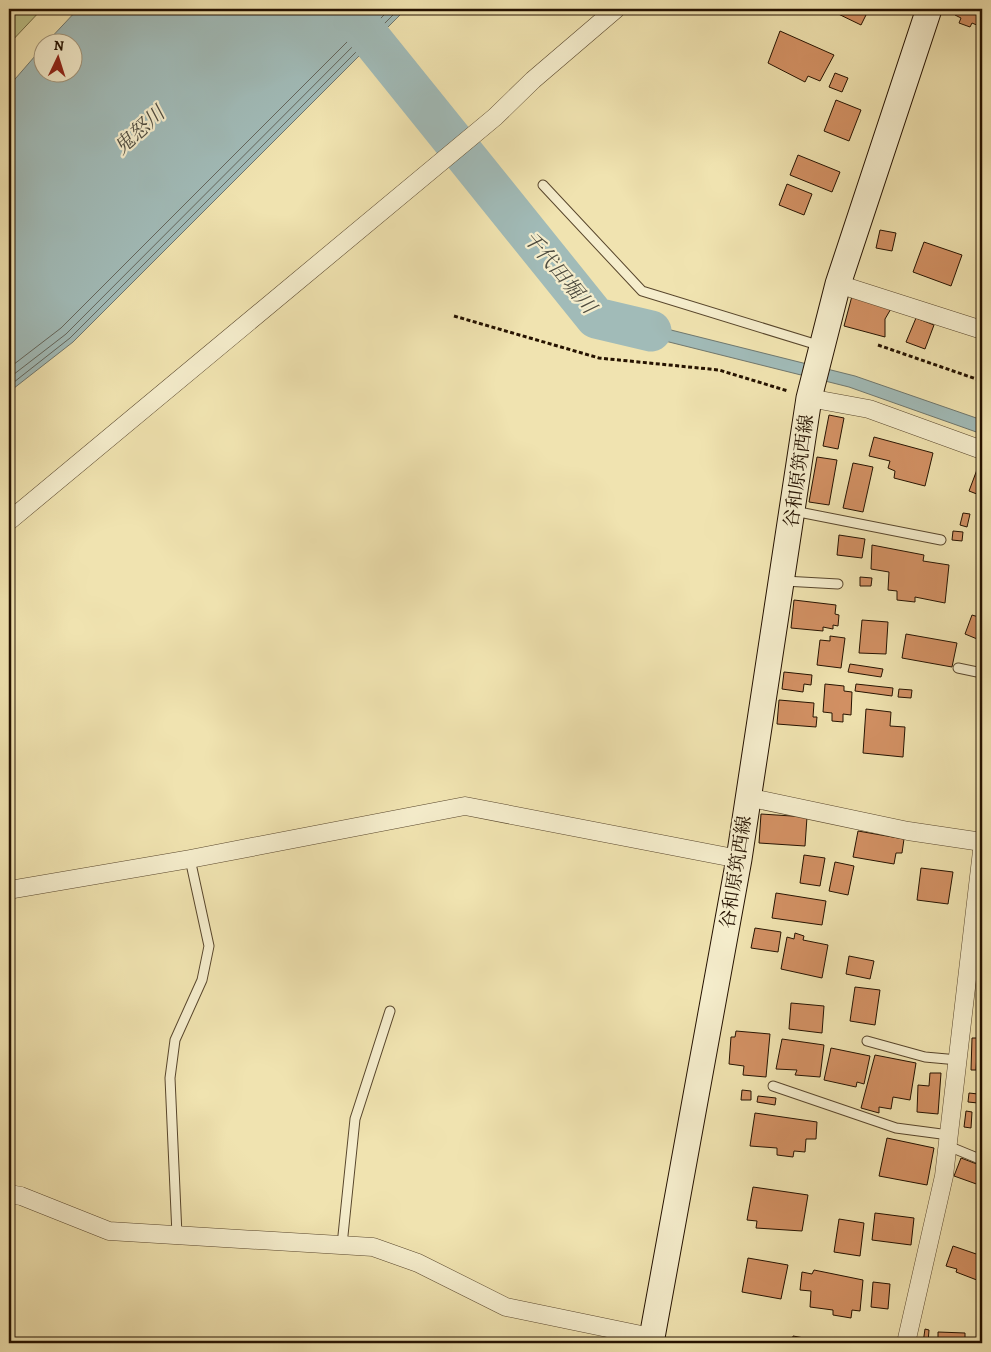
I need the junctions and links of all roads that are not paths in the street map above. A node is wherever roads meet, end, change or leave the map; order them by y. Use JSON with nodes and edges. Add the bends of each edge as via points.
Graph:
{"nodes":[{"id":1,"x":616,"y":9,"type":"edge"},
{"id":2,"x":930,"y":9,"type":"edge"},
{"id":3,"x":543,"y":185,"type":"dead end"},
{"id":4,"x":838,"y":284,"type":"junction"},
{"id":5,"x":982,"y":330,"type":"edge"},
{"id":6,"x":820,"y":346,"type":"junction"},
{"id":7,"x":809,"y":398,"type":"junction"},
{"id":8,"x":982,"y":450,"type":"edge"},
{"id":9,"x":792,"y":511,"type":"junction"},
{"id":10,"x":9,"y":521,"type":"edge"},
{"id":11,"x":940,"y":540,"type":"dead end"},
{"id":12,"x":782,"y":581,"type":"junction"},
{"id":13,"x":838,"y":584,"type":"dead end"},
{"id":14,"x":958,"y":668,"type":"dead end"},
{"id":15,"x":982,"y":674,"type":"edge"},
{"id":16,"x":747,"y":797,"type":"junction"},
{"id":17,"x":982,"y":842,"type":"edge"},
{"id":18,"x":982,"y":852,"type":"edge"},
{"id":19,"x":190,"y":859,"type":"junction"},
{"id":20,"x":739,"y":859,"type":"junction"},
{"id":21,"x":9,"y":890,"type":"edge"},
{"id":22,"x":390,"y":1011,"type":"dead end"},
{"id":23,"x":866,"y":1041,"type":"dead end"},
{"id":24,"x":958,"y":1060,"type":"junction"},
{"id":25,"x":772,"y":1086,"type":"dead end"},
{"id":26,"x":948,"y":1141,"type":"junction"},
{"id":27,"x":982,"y":1160,"type":"edge"},
{"id":28,"x":9,"y":1194,"type":"edge"},
{"id":29,"x":177,"y":1235,"type":"junction"},
{"id":30,"x":342,"y":1245,"type":"junction"},
{"id":31,"x":651,"y":1340,"type":"edge"},
{"id":32,"x":906,"y":1343,"type":"edge"}],
"edges":[{"from":1,"to":10,"type":"street","via":[[495,117]]},
{"from":2,"to":4,"type":"main road"},
{"from":3,"to":6,"type":"lane","via":[[642,291]]},
{"from":4,"to":5,"type":"street"},
{"from":4,"to":6,"type":"main road"},
{"from":6,"to":7,"type":"main road","name":"谷和原筑西線"},
{"from":7,"to":8,"type":"street","via":[[869,408]]},
{"from":7,"to":9,"type":"main road","name":"谷和原筑西線"},
{"from":9,"to":11,"type":"lane"},
{"from":9,"to":12,"type":"main road","name":"谷和原筑西線"},
{"from":12,"to":13,"type":"lane"},
{"from":12,"to":16,"type":"main road","name":"谷和原筑西線"},
{"from":14,"to":15,"type":"lane"},
{"from":16,"to":17,"type":"street","via":[[908,831]]},
{"from":16,"to":20,"type":"main road","name":"谷和原筑西線"},
{"from":18,"to":24,"type":"street"},
{"from":19,"to":20,"type":"street","via":[[465,806]]},
{"from":19,"to":21,"type":"street"},
{"from":19,"to":29,"type":"lane","via":[[209,946],[202,980],[175,1040],[170,1078]]},
{"from":20,"to":31,"type":"main road","name":"谷和原筑西線"},
{"from":22,"to":30,"type":"lane","via":[[355,1119]]},
{"from":23,"to":24,"type":"lane","via":[[925,1057]]},
{"from":24,"to":26,"type":"street"},
{"from":25,"to":26,"type":"lane","via":[[896,1128]]},
{"from":26,"to":27,"type":"lane"},
{"from":26,"to":32,"type":"street","via":[[944,1176]]},
{"from":28,"to":29,"type":"street","via":[[109,1231]]},
{"from":29,"to":30,"type":"street"},
{"from":30,"to":31,"type":"street","via":[[373,1247],[418,1262],[506,1307]]}]}
